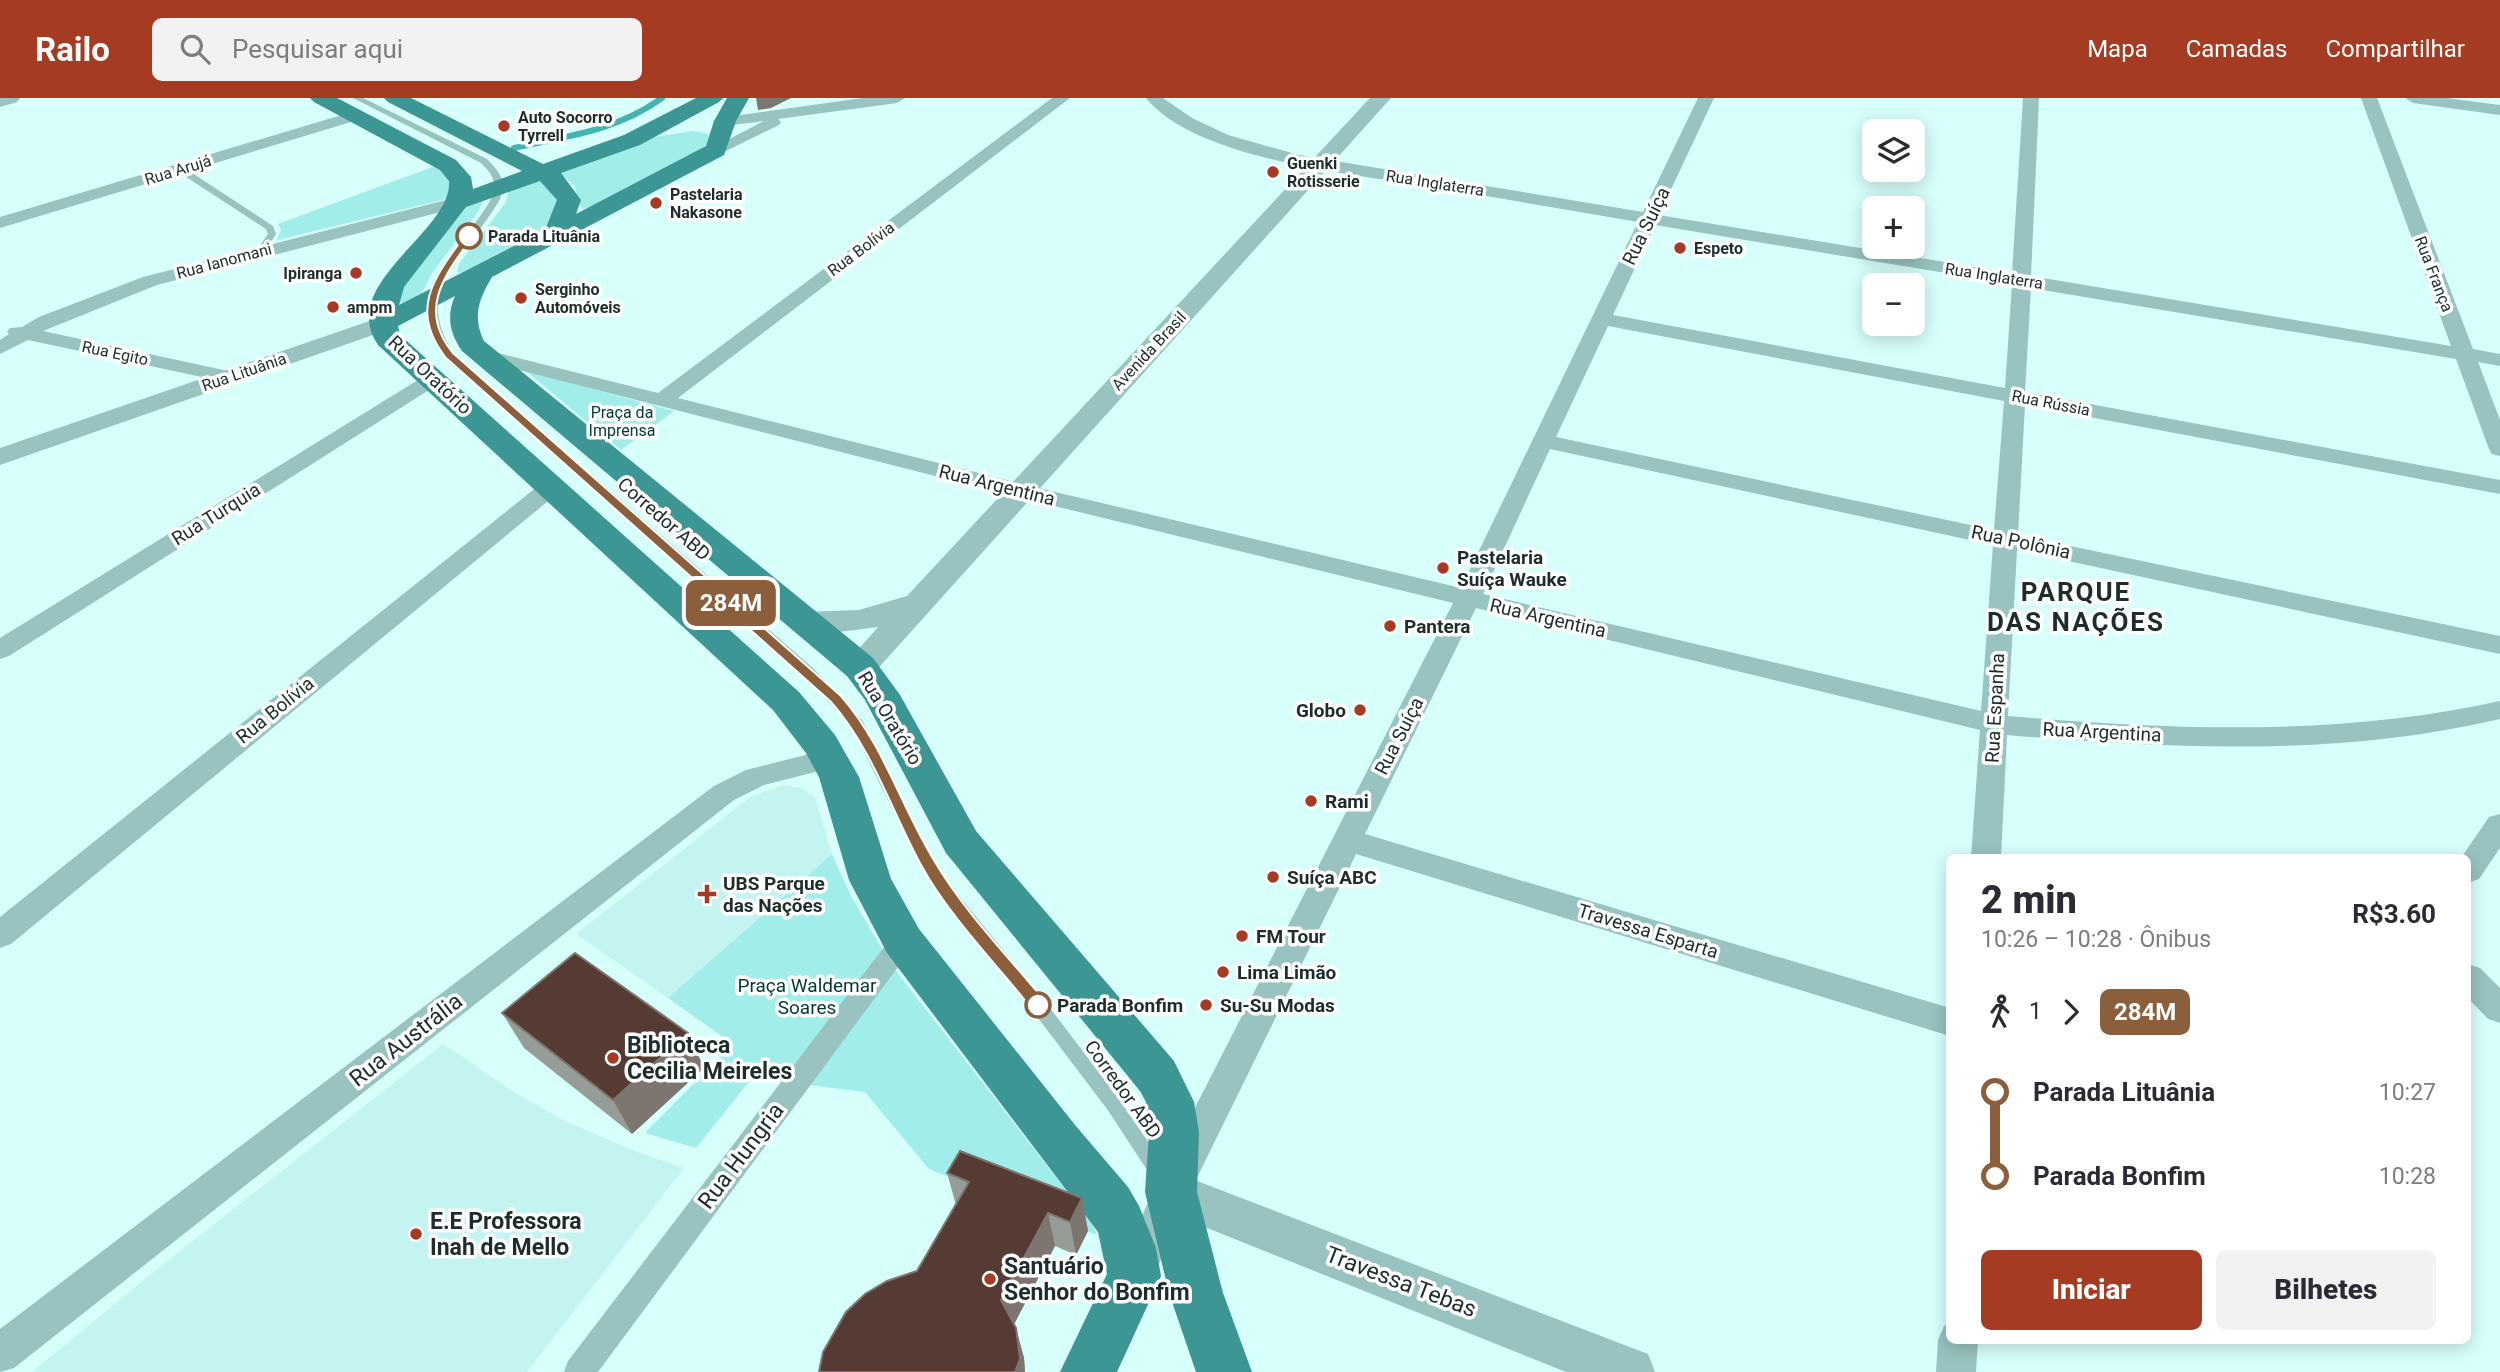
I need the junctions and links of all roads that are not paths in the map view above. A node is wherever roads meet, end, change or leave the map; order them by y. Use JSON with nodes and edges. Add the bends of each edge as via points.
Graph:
{"nodes":[{"id":1,"x":10,"y":98,"type":"edge"},
{"id":2,"x":321,"y":98,"type":"edge"},
{"id":3,"x":712,"y":98,"type":"edge"},
{"id":4,"x":738,"y":98,"type":"edge"},
{"id":5,"x":819,"y":98,"type":"edge"},
{"id":6,"x":897,"y":98,"type":"edge"},
{"id":7,"x":1062,"y":98,"type":"edge"},
{"id":8,"x":1154,"y":98,"type":"edge"},
{"id":9,"x":1381,"y":98,"type":"edge"},
{"id":10,"x":1706,"y":98,"type":"edge"},
{"id":11,"x":2031,"y":98,"type":"edge"},
{"id":12,"x":2368,"y":98,"type":"edge"},
{"id":13,"x":2413,"y":98,"type":"edge"},
{"id":14,"x":404,"y":99,"type":"edge"},
{"id":15,"x":0,"y":101,"type":"edge"},
{"id":16,"x":356,"y":107,"type":"edge"},
{"id":17,"x":2500,"y":110,"type":"edge"},
{"id":18,"x":796,"y":111,"type":"junction"},
{"id":19,"x":721,"y":135,"type":"junction"},
{"id":20,"x":632,"y":140,"type":"junction"},
{"id":21,"x":1322,"y":164,"type":"junction"},
{"id":22,"x":180,"y":169,"type":"junction"},
{"id":23,"x":541,"y":170,"type":"junction"},
{"id":24,"x":500,"y":186,"type":"junction"},
{"id":25,"x":458,"y":202,"type":"junction"},
{"id":26,"x":1650,"y":219,"type":"junction"},
{"id":27,"x":0,"y":223,"type":"edge"},
{"id":28,"x":555,"y":234,"type":"junction"},
{"id":29,"x":261,"y":251,"type":"junction"},
{"id":30,"x":482,"y":272,"type":"junction"},
{"id":31,"x":2022,"y":281,"type":"junction"},
{"id":32,"x":432,"y":298,"type":"junction"},
{"id":33,"x":1601,"y":318,"type":"junction"},
{"id":34,"x":384,"y":323,"type":"junction"},
{"id":35,"x":0,"y":331,"type":"edge"},
{"id":36,"x":26,"y":334,"type":"junction"},
{"id":37,"x":0,"y":348,"type":"edge"},
{"id":38,"x":2464,"y":354,"type":"junction"},
{"id":39,"x":486,"y":356,"type":"junction"},
{"id":40,"x":2500,"y":360,"type":"edge"},
{"id":41,"x":230,"y":377,"type":"junction"},
{"id":42,"x":433,"y":379,"type":"junction"},
{"id":43,"x":2013,"y":396,"type":"junction"},
{"id":44,"x":661,"y":401,"type":"junction"},
{"id":45,"x":1542,"y":441,"type":"junction"},
{"id":46,"x":2500,"y":449,"type":"edge"},
{"id":47,"x":0,"y":457,"type":"edge"},
{"id":48,"x":551,"y":487,"type":"junction"},
{"id":49,"x":2500,"y":487,"type":"edge"},
{"id":50,"x":1020,"y":491,"type":"junction"},
{"id":51,"x":2005,"y":539,"type":"junction"},
{"id":52,"x":1468,"y":599,"type":"junction"},
{"id":53,"x":916,"y":603,"type":"junction"},
{"id":54,"x":803,"y":622,"type":"junction"},
{"id":55,"x":2500,"y":645,"type":"edge"},
{"id":56,"x":0,"y":650,"type":"edge"},
{"id":57,"x":860,"y":667,"type":"junction"},
{"id":58,"x":2500,"y":710,"type":"edge"},
{"id":59,"x":1994,"y":724,"type":"junction"},
{"id":60,"x":829,"y":759,"type":"junction"},
{"id":61,"x":2500,"y":825,"type":"edge"},
{"id":62,"x":1347,"y":840,"type":"junction"},
{"id":63,"x":1986,"y":854,"type":"edge"},
{"id":64,"x":2471,"y":867,"type":"edge"},
{"id":65,"x":0,"y":935,"type":"edge"},
{"id":66,"x":904,"y":941,"type":"junction"},
{"id":67,"x":2471,"y":980,"type":"edge"},
{"id":68,"x":2500,"y":1009,"type":"edge"},
{"id":69,"x":1946,"y":1021,"type":"edge"},
{"id":70,"x":1171,"y":1192,"type":"junction"},
{"id":71,"x":1134,"y":1276,"type":"junction"},
{"id":72,"x":1958,"y":1344,"type":"edge"},
{"id":73,"x":0,"y":1354,"type":"edge"},
{"id":74,"x":579,"y":1372,"type":"edge"},
{"id":75,"x":1088,"y":1372,"type":"edge"},
{"id":76,"x":1224,"y":1372,"type":"edge"},
{"id":77,"x":1630,"y":1372,"type":"edge"},
{"id":78,"x":1956,"y":1372,"type":"edge"}],
"edges":[{"from":1,"to":15,"type":"street"},
{"from":2,"to":16,"type":"main road"},
{"from":3,"to":20,"type":"main road"},
{"from":4,"to":19,"type":"main road"},
{"from":5,"to":18,"type":"street"},
{"from":6,"to":18,"type":"street"},
{"from":7,"to":44,"type":"street","name":"Rua Bolívia"},
{"from":8,"to":21,"type":"street","name":"Rua Inglaterra","via":[[1184,121],[1218,137]]},
{"from":9,"to":21,"type":"street","name":"Avenida Brasil"},
{"from":10,"to":26,"type":"street","name":"Rua Suíça"},
{"from":11,"to":31,"type":"street","name":"Rua Espanha"},
{"from":12,"to":38,"type":"street","name":"Rua França"},
{"from":13,"to":17,"type":"street"},
{"from":14,"to":23,"type":"main road"},
{"from":16,"to":22,"type":"street","name":"Rua Arujá"},
{"from":16,"to":24,"type":"lane","via":[[484,161],[498,176]]},
{"from":16,"to":25,"type":"main road","via":[[455,171],[463,187]]},
{"from":18,"to":19,"type":"street"},
{"from":18,"to":19,"type":"street"},
{"from":19,"to":20,"type":"main road","via":[[685,128]]},
{"from":19,"to":28,"type":"main road"},
{"from":20,"to":23,"type":"main road"},
{"from":21,"to":26,"type":"street","name":"Rua Inglaterra"},
{"from":21,"to":50,"type":"street","name":"Avenida Brasil"},
{"from":22,"to":27,"type":"street","name":"Rua Arujá"},
{"from":22,"to":29,"type":"lane","via":[[270,228],[272,234]]},
{"from":23,"to":24,"type":"main road"},
{"from":23,"to":28,"type":"main road","via":[[563,188],[569,200]]},
{"from":24,"to":25,"type":"main road"},
{"from":24,"to":32,"type":"lane","name":"Corredor ABD","via":[[491,207],[445,268]]},
{"from":25,"to":29,"type":"street","name":"Rua Ianomani"},
{"from":25,"to":34,"type":"main road","name":"Rua Oratório","via":[[391,286]]},
{"from":26,"to":31,"type":"street","name":"Rua Inglaterra"},
{"from":26,"to":33,"type":"street","name":"Rua Suíça"},
{"from":28,"to":30,"type":"main road"},
{"from":29,"to":36,"type":"street","name":"Rua Ianomani","via":[[150,281],[46,321]]},
{"from":30,"to":32,"type":"main road","name":"Rua Lituânia"},
{"from":30,"to":39,"type":"main road","name":"Rua Oratório","via":[[461,323],[472,345]]},
{"from":31,"to":38,"type":"street","name":"Rua Inglaterra"},
{"from":31,"to":43,"type":"street","name":"Rua Espanha"},
{"from":32,"to":34,"type":"main road","name":"Rua Lituânia"},
{"from":32,"to":70,"type":"lane","name":"Corredor ABD","via":[[432,327],[450,356],[809,672],[857,723],[928,864],[1113,1104]]},
{"from":33,"to":43,"type":"street","name":"Rua Rússia"},
{"from":33,"to":45,"type":"street","name":"Rua Suíça"},
{"from":34,"to":41,"type":"street","name":"Rua Lituânia"},
{"from":34,"to":42,"type":"main road","name":"Rua Oratório","via":[[388,339]]},
{"from":35,"to":36,"type":"street","name":"Rua Egito"},
{"from":36,"to":37,"type":"street","name":"Rua Ianomani"},
{"from":36,"to":41,"type":"street","name":"Rua Egito"},
{"from":38,"to":40,"type":"street","name":"Rua Inglaterra"},
{"from":38,"to":46,"type":"street","name":"Rua França"},
{"from":39,"to":44,"type":"street","name":"Rua Argentina"},
{"from":39,"to":54,"type":"main road","name":"Rua Oratório"},
{"from":41,"to":47,"type":"street","name":"Rua Lituânia"},
{"from":42,"to":48,"type":"main road","name":"Rua Oratório"},
{"from":42,"to":56,"type":"street","name":"Rua Turquia"},
{"from":43,"to":49,"type":"street","name":"Rua Rússia"},
{"from":43,"to":51,"type":"street","name":"Rua Espanha"},
{"from":44,"to":50,"type":"street","name":"Rua Argentina"},
{"from":45,"to":51,"type":"street","name":"Rua Polônia"},
{"from":45,"to":52,"type":"street","name":"Rua Suíça"},
{"from":48,"to":60,"type":"main road","name":"Rua Oratório","via":[[786,701]]},
{"from":48,"to":65,"type":"street","name":"Rua Bolívia"},
{"from":50,"to":52,"type":"street","name":"Rua Argentina"},
{"from":50,"to":53,"type":"street","name":"Avenida Brasil"},
{"from":51,"to":55,"type":"street","name":"Rua Polônia"},
{"from":51,"to":59,"type":"street","name":"Rua Espanha"},
{"from":52,"to":59,"type":"street","name":"Rua Argentina"},
{"from":52,"to":62,"type":"street","name":"Rua Suíça"},
{"from":53,"to":54,"type":"street","name":"Avenida Brasil","via":[[894,613],[843,624]]},
{"from":53,"to":57,"type":"street","name":"Avenida Brasil"},
{"from":54,"to":57,"type":"main road","name":"Rua Oratório"},
{"from":57,"to":70,"type":"main road","name":"Rua Oratório","via":[[881,695],[961,842],[1157,1076],[1170,1102],[1174,1132]]},
{"from":58,"to":59,"type":"street","name":"Rua Argentina","via":[[2390,732],[2290,740]]},
{"from":59,"to":63,"type":"street","name":"Rua Espanha"},
{"from":60,"to":66,"type":"main road","name":"Rua Oratório","via":[[839,777],[870,880]]},
{"from":60,"to":73,"type":"street","name":"Rua Austrália","via":[[756,777],[724,793]]},
{"from":61,"to":64,"type":"street"},
{"from":62,"to":69,"type":"street","name":"Travessa Esparta"},
{"from":62,"to":70,"type":"street","name":"Rua Suíça"},
{"from":66,"to":71,"type":"main road","name":"Rua Oratório","via":[[1110,1204],[1130,1248]]},
{"from":66,"to":74,"type":"street","name":"Rua Hungria"},
{"from":67,"to":68,"type":"street"},
{"from":70,"to":71,"type":"street","name":"Rua Suíça"},
{"from":70,"to":76,"type":"main road","name":"Rua Oratório","via":[[1196,1293]]},
{"from":70,"to":77,"type":"street","name":"Travessa Tebas"},
{"from":71,"to":75,"type":"main road","name":"Rua Suíça"},
{"from":72,"to":78,"type":"street"}]}
